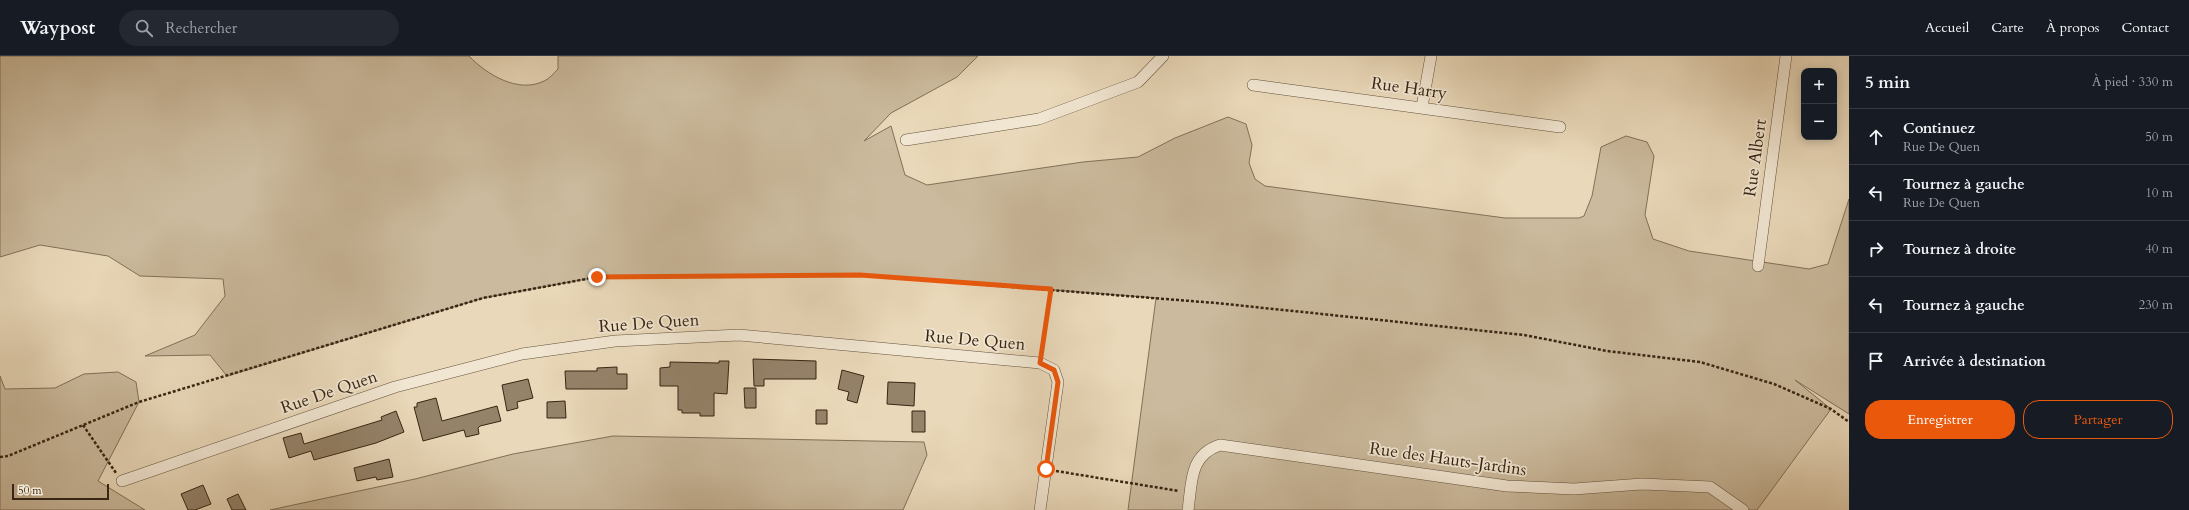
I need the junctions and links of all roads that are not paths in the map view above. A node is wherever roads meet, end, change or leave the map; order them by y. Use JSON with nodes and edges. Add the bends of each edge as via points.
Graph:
{"nodes":[{"id":1,"x":1163,"y":56,"type":"edge"},
{"id":2,"x":1431,"y":56,"type":"edge"},
{"id":3,"x":1786,"y":56,"type":"edge"},
{"id":4,"x":1252,"y":85,"type":"dead end"},
{"id":5,"x":1422,"y":107,"type":"junction"},
{"id":6,"x":1560,"y":127,"type":"dead end"},
{"id":7,"x":906,"y":140,"type":"dead end"},
{"id":8,"x":1758,"y":266,"type":"dead end"},
{"id":9,"x":122,"y":481,"type":"road end"},
{"id":10,"x":1040,"y":510,"type":"edge"},
{"id":11,"x":1188,"y":510,"type":"edge"},
{"id":12,"x":1743,"y":510,"type":"edge"}],
"edges":[{"from":1,"to":7,"type":"street","via":[[1138,82],[1040,119]]},
{"from":2,"to":5,"type":"street"},
{"from":3,"to":8,"type":"street","name":"Rue Albert"},
{"from":4,"to":5,"type":"street","name":"Rue Harry"},
{"from":5,"to":6,"type":"street","name":"Rue Harry"},
{"from":9,"to":10,"type":"street","name":"Rue De Quen","via":[[395,387],[522,354],[615,341],[739,336],[1040,363],[1054,370],[1058,382]]},
{"from":11,"to":12,"type":"street","name":"Rue des Hauts-Jardins","via":[[1194,469],[1198,460],[1211,448],[1229,445],[1507,486],[1574,489],[1642,484],[1710,487]]}]}
